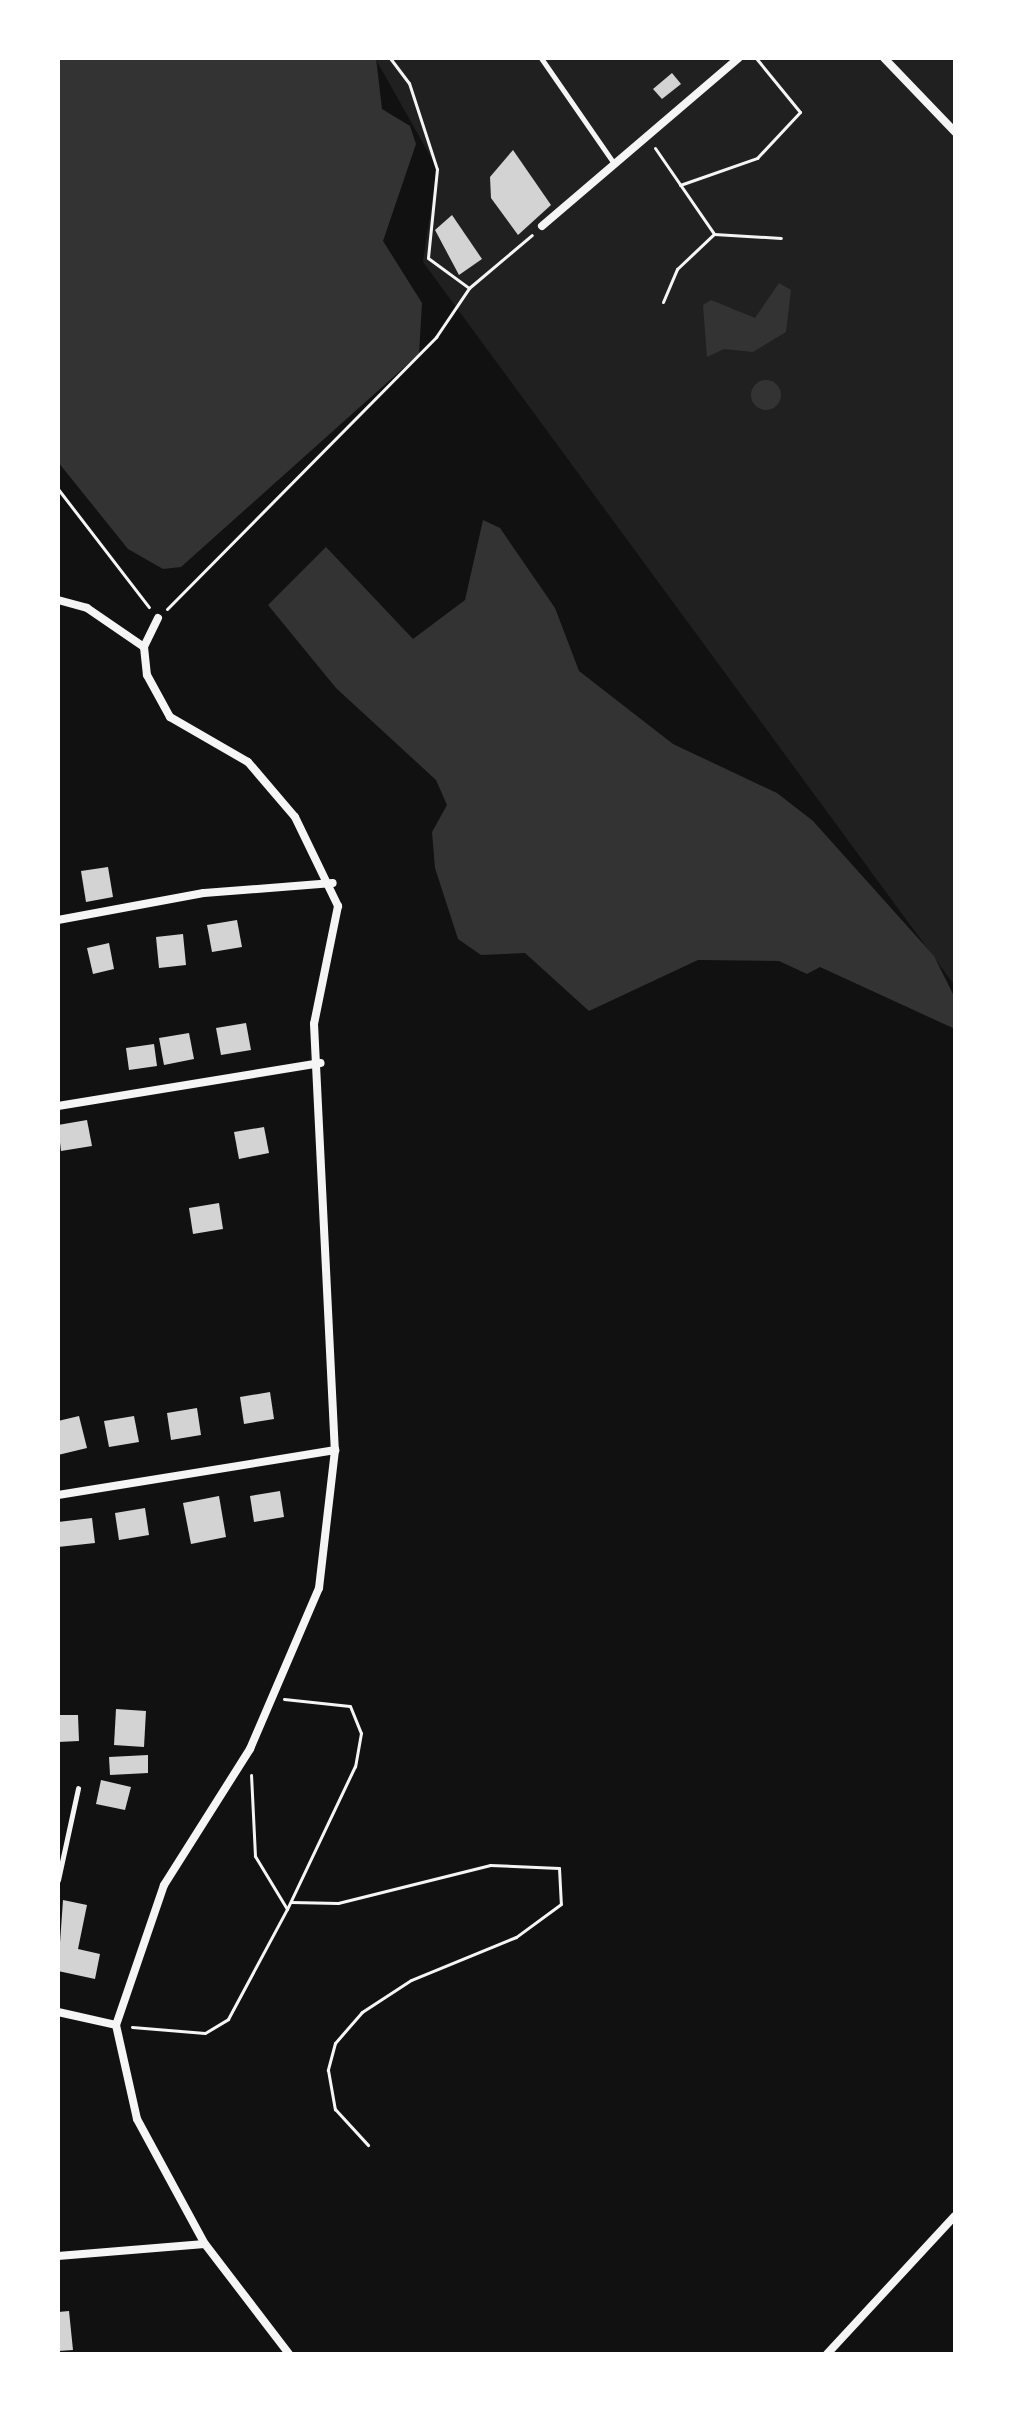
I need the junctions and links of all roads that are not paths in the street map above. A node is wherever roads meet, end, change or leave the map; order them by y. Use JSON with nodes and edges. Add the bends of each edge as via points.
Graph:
{"nodes":[{"id":1,"x":541,"y":58,"type":"edge"},
{"id":2,"x":739,"y":58,"type":"edge"},
{"id":3,"x":884,"y":58,"type":"edge"},
{"id":4,"x":955,"y":132,"type":"edge"},
{"id":5,"x":613,"y":162,"type":"junction"},
{"id":6,"x":542,"y":226,"type":"road end"},
{"id":7,"x":58,"y":600,"type":"edge"},
{"id":8,"x":158,"y":618,"type":"road end"},
{"id":9,"x":144,"y":647,"type":"junction"},
{"id":10,"x":333,"y":883,"type":"junction"},
{"id":11,"x":58,"y":920,"type":"edge"},
{"id":12,"x":320,"y":1063,"type":"junction"},
{"id":13,"x":58,"y":1106,"type":"edge"},
{"id":14,"x":335,"y":1450,"type":"junction"},
{"id":15,"x":58,"y":1495,"type":"edge"},
{"id":16,"x":78,"y":1788,"type":"dead end"},
{"id":17,"x":58,"y":1880,"type":"edge"},
{"id":18,"x":58,"y":2012,"type":"edge"},
{"id":19,"x":116,"y":2025,"type":"junction"},
{"id":20,"x":955,"y":2216,"type":"edge"},
{"id":21,"x":205,"y":2244,"type":"junction"},
{"id":22,"x":58,"y":2256,"type":"edge"},
{"id":23,"x":289,"y":2354,"type":"edge"},
{"id":24,"x":827,"y":2354,"type":"edge"}],
"edges":[{"from":1,"to":5,"type":"lane"},
{"from":2,"to":5,"type":"street"},
{"from":3,"to":4,"type":"street"},
{"from":5,"to":6,"type":"street"},
{"from":7,"to":9,"type":"street","via":[[87,608]]},
{"from":8,"to":9,"type":"street"},
{"from":9,"to":10,"type":"street","via":[[147,675],[170,717],[248,762],[295,817]]},
{"from":10,"to":11,"type":"street","via":[[204,893]]},
{"from":10,"to":12,"type":"street","via":[[339,929],[317,987]]},
{"from":12,"to":13,"type":"street"},
{"from":12,"to":14,"type":"street"},
{"from":14,"to":15,"type":"street"},
{"from":14,"to":19,"type":"street","via":[[319,1588],[250,1749],[164,1885]]},
{"from":16,"to":17,"type":"lane"},
{"from":18,"to":19,"type":"street"},
{"from":19,"to":21,"type":"street","via":[[137,2119]]},
{"from":20,"to":24,"type":"street"},
{"from":21,"to":22,"type":"street"},
{"from":21,"to":23,"type":"street"}]}
